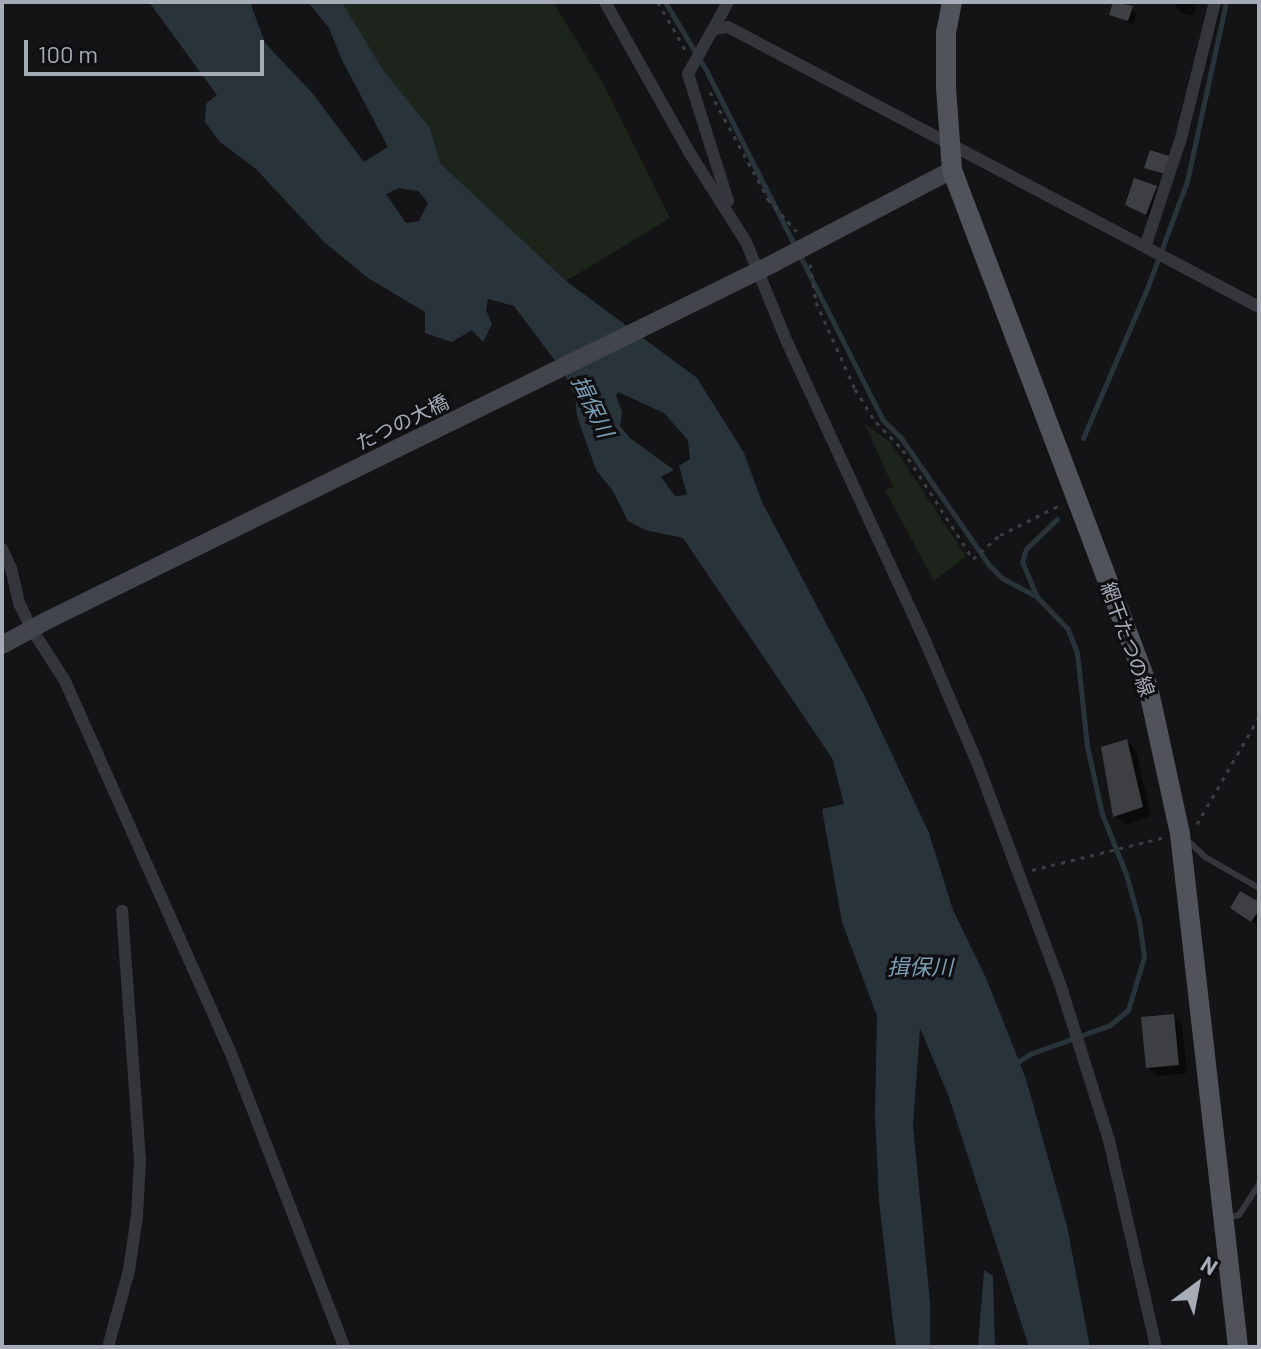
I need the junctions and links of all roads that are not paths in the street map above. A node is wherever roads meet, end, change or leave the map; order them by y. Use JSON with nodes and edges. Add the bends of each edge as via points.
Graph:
{"nodes":[{"id":1,"x":605,"y":2,"type":"edge"},
{"id":2,"x":728,"y":2,"type":"edge"},
{"id":3,"x":952,"y":2,"type":"edge"},
{"id":4,"x":1215,"y":2,"type":"edge"},
{"id":5,"x":714,"y":29,"type":"junction"},
{"id":6,"x":951,"y":142,"type":"junction"},
{"id":7,"x":952,"y":170,"type":"junction"},
{"id":8,"x":732,"y":215,"type":"junction"},
{"id":9,"x":1145,"y":247,"type":"junction"},
{"id":10,"x":1259,"y":307,"type":"edge"},
{"id":11,"x":2,"y":549,"type":"edge"},
{"id":12,"x":31,"y":628,"type":"junction"},
{"id":13,"x":2,"y":645,"type":"edge"},
{"id":14,"x":1180,"y":834,"type":"junction"},
{"id":15,"x":1259,"y":888,"type":"edge"},
{"id":16,"x":122,"y":911,"type":"dead end"},
{"id":17,"x":1259,"y":1184,"type":"edge"},
{"id":18,"x":1221,"y":1218,"type":"junction"},
{"id":19,"x":108,"y":1347,"type":"edge"},
{"id":20,"x":344,"y":1347,"type":"edge"},
{"id":21,"x":1156,"y":1347,"type":"edge"},
{"id":22,"x":1238,"y":1347,"type":"edge"}],
"edges":[{"from":1,"to":8,"type":"street","via":[[691,155]]},
{"from":2,"to":5,"type":"street"},
{"from":3,"to":6,"type":"main road","name":"網干たつの線","via":[[946,46]]},
{"from":4,"to":9,"type":"street","via":[[1181,138]]},
{"from":5,"to":6,"type":"street","via":[[728,27]]},
{"from":5,"to":8,"type":"street","via":[[688,74]]},
{"from":6,"to":7,"type":"main road","name":"網干たつの線"},
{"from":6,"to":9,"type":"street"},
{"from":7,"to":12,"type":"street","name":"たつの大橋","bridge":true,"via":[[774,263]]},
{"from":7,"to":14,"type":"main road","name":"網干たつの線","via":[[1148,687]]},
{"from":8,"to":21,"type":"street","via":[[926,643],[1021,874],[1109,1140]]},
{"from":9,"to":10,"type":"street"},
{"from":11,"to":12,"type":"street"},
{"from":12,"to":13,"type":"street","name":"たつの大橋"},
{"from":12,"to":20,"type":"street","via":[[65,681],[230,1051]]},
{"from":14,"to":15,"type":"lane","via":[[1205,857]]},
{"from":14,"to":18,"type":"main road","name":"網干たつの線"},
{"from":16,"to":19,"type":"street","via":[[140,1161],[129,1270]]},
{"from":17,"to":18,"type":"lane","via":[[1239,1215]]},
{"from":18,"to":22,"type":"main road","name":"網干たつの線"}]}
